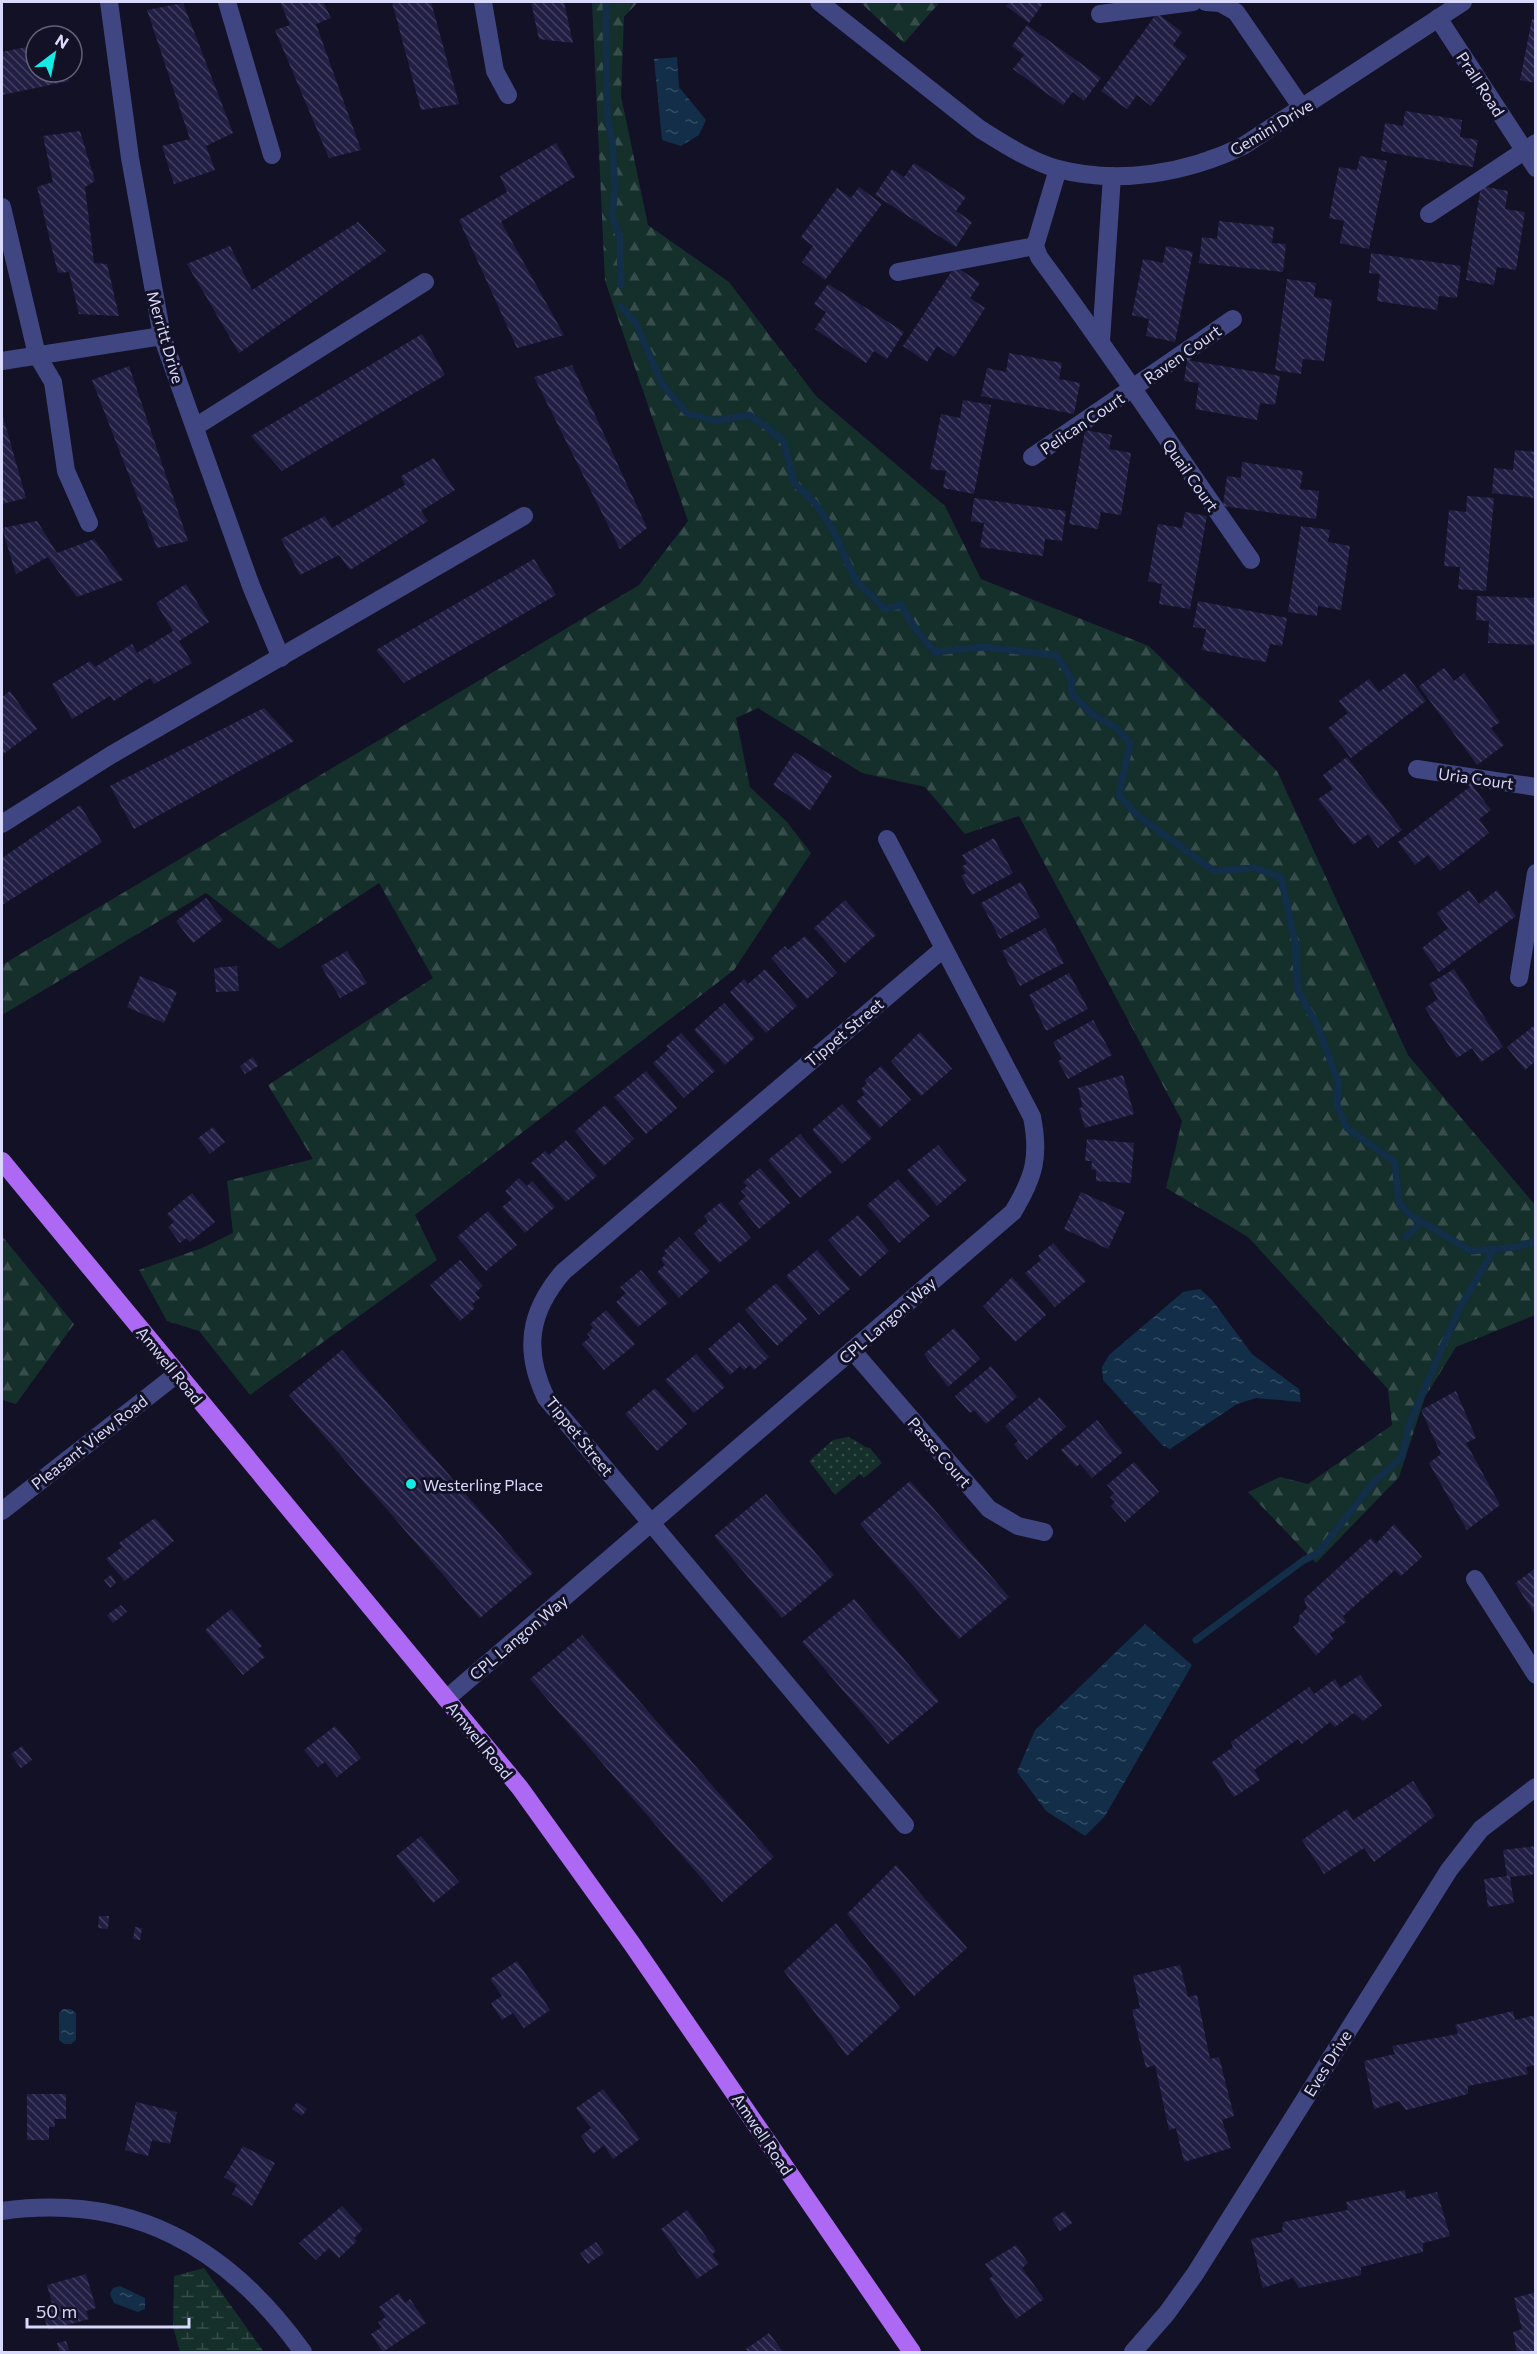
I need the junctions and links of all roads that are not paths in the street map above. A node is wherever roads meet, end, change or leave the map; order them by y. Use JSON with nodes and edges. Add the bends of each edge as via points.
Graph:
{"nodes":[{"id":1,"x":109,"y":2,"type":"edge"},
{"id":2,"x":227,"y":2,"type":"edge"},
{"id":3,"x":483,"y":2,"type":"edge"},
{"id":4,"x":819,"y":2,"type":"edge"},
{"id":5,"x":1193,"y":2,"type":"edge"},
{"id":6,"x":1206,"y":2,"type":"edge"},
{"id":7,"x":1464,"y":2,"type":"edge"},
{"id":8,"x":1100,"y":14,"type":"dead end"},
{"id":9,"x":1438,"y":18,"type":"junction"},
{"id":10,"x":508,"y":96,"type":"dead end"},
{"id":11,"x":1302,"y":108,"type":"junction"},
{"id":12,"x":1530,"y":146,"type":"edge"},
{"id":13,"x":272,"y":155,"type":"dead end"},
{"id":14,"x":1536,"y":168,"type":"edge"},
{"id":15,"x":1058,"y":169,"type":"junction"},
{"id":16,"x":1112,"y":176,"type":"junction"},
{"id":17,"x":2,"y":207,"type":"edge"},
{"id":18,"x":1429,"y":214,"type":"dead end"},
{"id":19,"x":1035,"y":246,"type":"junction"},
{"id":20,"x":898,"y":272,"type":"dead end"},
{"id":21,"x":425,"y":282,"type":"dead end"},
{"id":22,"x":1233,"y":319,"type":"dead end"},
{"id":23,"x":162,"y":336,"type":"junction"},
{"id":24,"x":1101,"y":341,"type":"junction"},
{"id":25,"x":37,"y":355,"type":"junction"},
{"id":26,"x":2,"y":361,"type":"edge"},
{"id":27,"x":1132,"y":389,"type":"junction"},
{"id":28,"x":195,"y":427,"type":"junction"},
{"id":29,"x":1032,"y":457,"type":"dead end"},
{"id":30,"x":524,"y":516,"type":"dead end"},
{"id":31,"x":89,"y":523,"type":"dead end"},
{"id":32,"x":1251,"y":560,"type":"dead end"},
{"id":33,"x":281,"y":658,"type":"junction"},
{"id":34,"x":1417,"y":769,"type":"dead end"},
{"id":35,"x":1536,"y":787,"type":"edge"},
{"id":36,"x":2,"y":824,"type":"edge"},
{"id":37,"x":887,"y":839,"type":"dead end"},
{"id":38,"x":1536,"y":873,"type":"edge"},
{"id":39,"x":943,"y":949,"type":"junction"},
{"id":40,"x":1519,"y":978,"type":"dead end"},
{"id":41,"x":2,"y":1161,"type":"edge"},
{"id":42,"x":852,"y":1350,"type":"junction"},
{"id":43,"x":177,"y":1374,"type":"junction"},
{"id":44,"x":2,"y":1511,"type":"edge"},
{"id":45,"x":650,"y":1522,"type":"junction"},
{"id":46,"x":1044,"y":1532,"type":"dead end"},
{"id":47,"x":1475,"y":1579,"type":"dead end"},
{"id":48,"x":1536,"y":1675,"type":"edge"},
{"id":49,"x":446,"y":1699,"type":"junction"},
{"id":50,"x":1536,"y":1787,"type":"edge"},
{"id":51,"x":905,"y":1825,"type":"dead end"},
{"id":52,"x":2,"y":2211,"type":"edge"},
{"id":53,"x":303,"y":2352,"type":"edge"},
{"id":54,"x":912,"y":2352,"type":"edge"},
{"id":55,"x":1133,"y":2352,"type":"edge"}],
"edges":[{"from":1,"to":23,"type":"street","name":"Merritt Drive","via":[[130,158]]},
{"from":2,"to":13,"type":"street"},
{"from":3,"to":10,"type":"street","via":[[495,71]]},
{"from":4,"to":15,"type":"street","name":"Gemini Drive","via":[[980,129]]},
{"from":5,"to":8,"type":"street"},
{"from":6,"to":11,"type":"street","via":[[1220,3],[1236,12]]},
{"from":7,"to":9,"type":"street","name":"Gemini Drive"},
{"from":9,"to":11,"type":"street","name":"Gemini Drive"},
{"from":9,"to":12,"type":"street","name":"Prall Road"},
{"from":11,"to":16,"type":"street","name":"Gemini Drive","via":[[1215,159],[1152,173]]},
{"from":12,"to":14,"type":"street","name":"Prall Road"},
{"from":12,"to":18,"type":"street"},
{"from":15,"to":16,"type":"street","name":"Gemini Drive"},
{"from":15,"to":19,"type":"street"},
{"from":16,"to":24,"type":"street"},
{"from":17,"to":25,"type":"street"},
{"from":19,"to":20,"type":"street"},
{"from":19,"to":24,"type":"street","name":"Quail Court","via":[[1039,258]]},
{"from":21,"to":28,"type":"street"},
{"from":22,"to":27,"type":"street","name":"Raven Court"},
{"from":23,"to":25,"type":"street"},
{"from":23,"to":28,"type":"street","name":"Merritt Drive"},
{"from":24,"to":27,"type":"street","name":"Quail Court"},
{"from":25,"to":26,"type":"street"},
{"from":25,"to":31,"type":"street","via":[[53,382],[66,471]]},
{"from":27,"to":29,"type":"street","name":"Pelican Court"},
{"from":27,"to":32,"type":"street","name":"Quail Court"},
{"from":28,"to":33,"type":"street","name":"Merritt Drive"},
{"from":30,"to":33,"type":"street"},
{"from":33,"to":36,"type":"street","via":[[111,755]]},
{"from":34,"to":35,"type":"street","name":"Uria Court"},
{"from":37,"to":39,"type":"street","name":"CPL Langon Way"},
{"from":38,"to":40,"type":"street"},
{"from":39,"to":42,"type":"street","name":"CPL Langon Way","via":[[1032,1117],[1037,1143],[1030,1185],[1013,1212]]},
{"from":39,"to":45,"type":"street","name":"Tippet Street","via":[[563,1272],[548,1290],[531,1334],[537,1378],[546,1398]]},
{"from":41,"to":43,"type":"main road","name":"Amwell Road"},
{"from":42,"to":45,"type":"street","name":"CPL Langon Way"},
{"from":42,"to":46,"type":"street","name":"Passe Court","via":[[989,1509],[1018,1526]]},
{"from":43,"to":44,"type":"street","name":"Pleasant View Road"},
{"from":43,"to":49,"type":"main road","name":"Amwell Road"},
{"from":45,"to":49,"type":"street","name":"CPL Langon Way"},
{"from":45,"to":51,"type":"street","name":"Tippet Street"},
{"from":47,"to":48,"type":"street"},
{"from":49,"to":54,"type":"main road","name":"Amwell Road","via":[[575,1862]]},
{"from":50,"to":55,"type":"street","name":"Eves Drive","via":[[1481,1829],[1449,1870],[1195,2274]]},
{"from":52,"to":53,"type":"street","via":[[57,2205],[92,2209],[132,2218],[171,2233],[234,2274]]}]}
